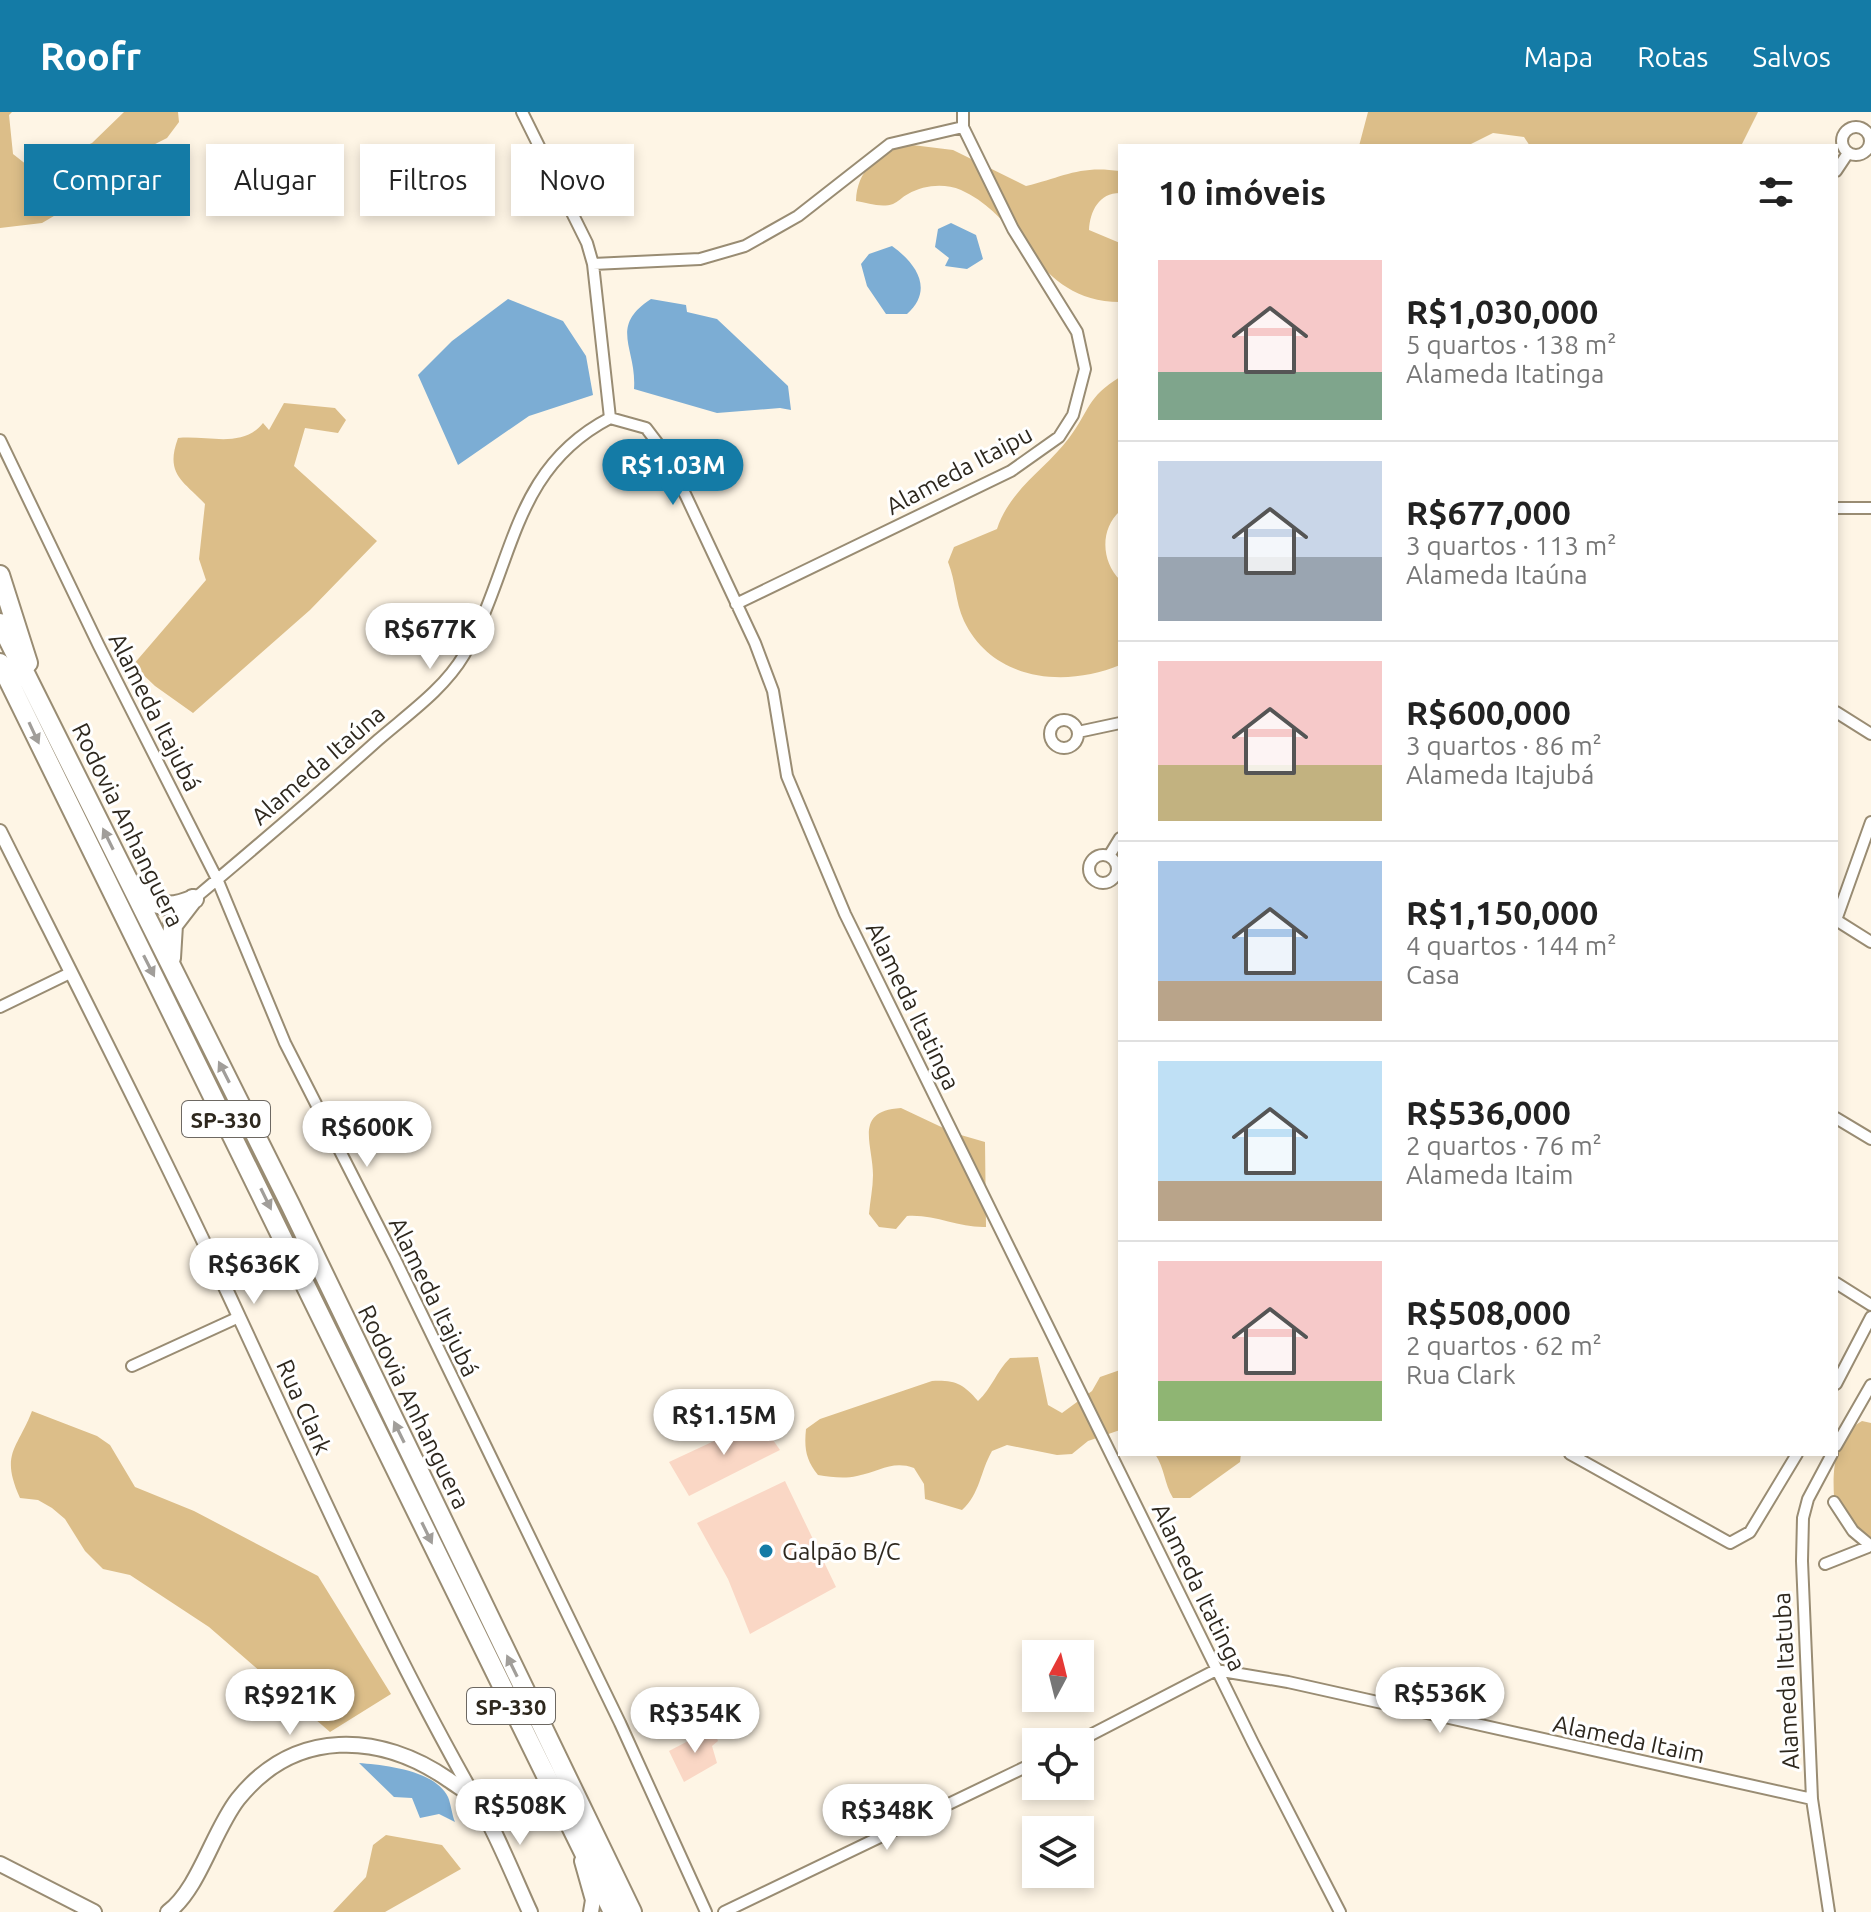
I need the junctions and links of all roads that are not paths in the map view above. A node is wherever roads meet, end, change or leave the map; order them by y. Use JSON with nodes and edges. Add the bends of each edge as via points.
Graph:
{"nodes":[{"id":1,"x":522,"y":112,"type":"edge"},
{"id":2,"x":963,"y":112,"type":"edge"},
{"id":3,"x":963,"y":127,"type":"junction"},
{"id":4,"x":1848,"y":153,"type":"dead end"},
{"id":5,"x":1838,"y":168,"type":"edge"},
{"id":6,"x":593,"y":264,"type":"junction"},
{"id":7,"x":610,"y":418,"type":"junction"},
{"id":8,"x":0,"y":440,"type":"edge"},
{"id":9,"x":1838,"y":508,"type":"edge"},
{"id":10,"x":1871,"y":508,"type":"edge"},
{"id":11,"x":0,"y":575,"type":"edge"},
{"id":12,"x":736,"y":604,"type":"junction"},
{"id":13,"x":0,"y":623,"type":"edge"},
{"id":14,"x":0,"y":663,"type":"edge"},
{"id":15,"x":37,"y":697,"type":"junction"},
{"id":16,"x":1838,"y":713,"type":"edge"},
{"id":17,"x":1118,"y":723,"type":"edge"},
{"id":18,"x":1078,"y":732,"type":"dead end"},
{"id":19,"x":1871,"y":734,"type":"edge"},
{"id":20,"x":1871,"y":822,"type":"edge"},
{"id":21,"x":0,"y":831,"type":"edge"},
{"id":22,"x":1118,"y":841,"type":"edge"},
{"id":23,"x":1109,"y":856,"type":"dead end"},
{"id":24,"x":127,"y":878,"type":"junction"},
{"id":25,"x":217,"y":879,"type":"junction"},
{"id":26,"x":194,"y":899,"type":"junction"},
{"id":27,"x":1838,"y":914,"type":"edge"},
{"id":28,"x":1838,"y":921,"type":"edge"},
{"id":29,"x":1871,"y":942,"type":"edge"},
{"id":30,"x":172,"y":969,"type":"junction"},
{"id":31,"x":70,"y":973,"type":"junction"},
{"id":32,"x":0,"y":1007,"type":"edge"},
{"id":33,"x":1838,"y":1119,"type":"edge"},
{"id":34,"x":1871,"y":1139,"type":"edge"},
{"id":35,"x":1838,"y":1284,"type":"edge"},
{"id":36,"x":1871,"y":1305,"type":"edge"},
{"id":37,"x":239,"y":1317,"type":"junction"},
{"id":38,"x":1871,"y":1317,"type":"edge"},
{"id":39,"x":132,"y":1366,"type":"dead end"},
{"id":40,"x":1838,"y":1380,"type":"edge"},
{"id":41,"x":1871,"y":1385,"type":"edge"},
{"id":42,"x":1838,"y":1443,"type":"edge"},
{"id":43,"x":1574,"y":1456,"type":"edge"},
{"id":44,"x":1796,"y":1456,"type":"edge"},
{"id":45,"x":1831,"y":1456,"type":"edge"},
{"id":46,"x":1834,"y":1502,"type":"dead end"},
{"id":47,"x":1869,"y":1546,"type":"edge"},
{"id":48,"x":1825,"y":1564,"type":"dead end"},
{"id":49,"x":1216,"y":1670,"type":"junction"},
{"id":50,"x":1094,"y":1733,"type":"edge"},
{"id":51,"x":1022,"y":1769,"type":"edge"},
{"id":52,"x":476,"y":1799,"type":"junction"},
{"id":53,"x":1812,"y":1799,"type":"junction"},
{"id":54,"x":575,"y":1834,"type":"junction"},
{"id":55,"x":0,"y":1864,"type":"edge"},
{"id":56,"x":94,"y":1912,"type":"edge"},
{"id":57,"x":168,"y":1912,"type":"edge"},
{"id":58,"x":530,"y":1912,"type":"edge"},
{"id":59,"x":591,"y":1912,"type":"edge"},
{"id":60,"x":613,"y":1912,"type":"edge"},
{"id":61,"x":632,"y":1912,"type":"edge"},
{"id":62,"x":706,"y":1912,"type":"edge"},
{"id":63,"x":724,"y":1912,"type":"edge"},
{"id":64,"x":1340,"y":1912,"type":"edge"},
{"id":65,"x":1829,"y":1912,"type":"edge"}],
"edges":[{"from":1,"to":6,"type":"street"},
{"from":2,"to":3,"type":"street"},
{"from":3,"to":6,"type":"street","via":[[890,144],[798,216],[745,246],[700,259]]},
{"from":3,"to":12,"type":"street","name":"Alameda Itaipu","via":[[1013,229],[1077,332],[1085,369],[1073,415],[1059,437],[1011,471]]},
{"from":4,"to":5,"type":"street"},
{"from":6,"to":7,"type":"street"},
{"from":7,"to":12,"type":"street","name":"Alameda Itatinga","via":[[633,422],[654,436]]},
{"from":7,"to":25,"type":"street","name":"Alameda Itaúna","via":[[575,438],[540,478],[455,669]]},
{"from":8,"to":25,"type":"street","name":"Alameda Itajubá"},
{"from":9,"to":10,"type":"street"},
{"from":11,"to":15,"type":"highway"},
{"from":12,"to":49,"type":"street","name":"Alameda Itatinga","via":[[773,691],[787,776],[845,914]]},
{"from":13,"to":15,"type":"highway","name":"Rodovia Anhanguera","number":"SP-330"},
{"from":14,"to":54,"type":"highway","name":"Rodovia Anhanguera","number":"SP-330","one_way":true},
{"from":24,"to":15,"type":"highway","name":"Rodovia Anhanguera","number":"SP-330","one_way":true},
{"from":16,"to":19,"type":"street"},
{"from":17,"to":18,"type":"street"},
{"from":20,"to":27,"type":"street"},
{"from":21,"to":31,"type":"street","name":"Rua Clark"},
{"from":22,"to":23,"type":"street"},
{"from":24,"to":26,"type":"highway","via":[[156,905]]},
{"from":24,"to":30,"type":"highway","name":"Rodovia Anhanguera","number":"SP-330"},
{"from":25,"to":26,"type":"street","name":"Alameda Itaúna"},
{"from":25,"to":62,"type":"street","name":"Alameda Itajubá","via":[[285,1043],[620,1723]]},
{"from":26,"to":30,"type":"highway","via":[[173,925]]},
{"from":28,"to":29,"type":"street"},
{"from":61,"to":30,"type":"highway","name":"Rodovia Anhanguera","number":"SP-330","one_way":true},
{"from":31,"to":32,"type":"street"},
{"from":31,"to":37,"type":"street","name":"Rua Clark"},
{"from":33,"to":34,"type":"street"},
{"from":35,"to":36,"type":"street"},
{"from":37,"to":39,"type":"street"},
{"from":37,"to":52,"type":"street","name":"Rua Clark","via":[[353,1568]]},
{"from":38,"to":40,"type":"street"},
{"from":41,"to":42,"type":"street"},
{"from":43,"to":44,"type":"street","via":[[1721,1540],[1738,1542],[1750,1532]]},
{"from":45,"to":53,"type":"street","name":"Alameda Itatuba","via":[[1803,1518]]},
{"from":46,"to":47,"type":"street"},
{"from":47,"to":48,"type":"street"},
{"from":49,"to":50,"type":"street"},
{"from":49,"to":53,"type":"street","name":"Alameda Itaim"},
{"from":49,"to":64,"type":"street","name":"Alameda Itatinga"},
{"from":51,"to":63,"type":"street"},
{"from":52,"to":57,"type":"main road","via":[[429,1767],[387,1748],[359,1744],[305,1751],[280,1762],[240,1796],[186,1891]]},
{"from":52,"to":58,"type":"main road","name":"Rua Clark"},
{"from":53,"to":65,"type":"street","name":"Alameda Itatuba"},
{"from":54,"to":59,"type":"main road","via":[[593,1900]]},
{"from":54,"to":60,"type":"highway","name":"Rodovia Anhanguera","number":"SP-330"},
{"from":55,"to":56,"type":"main road"}]}
